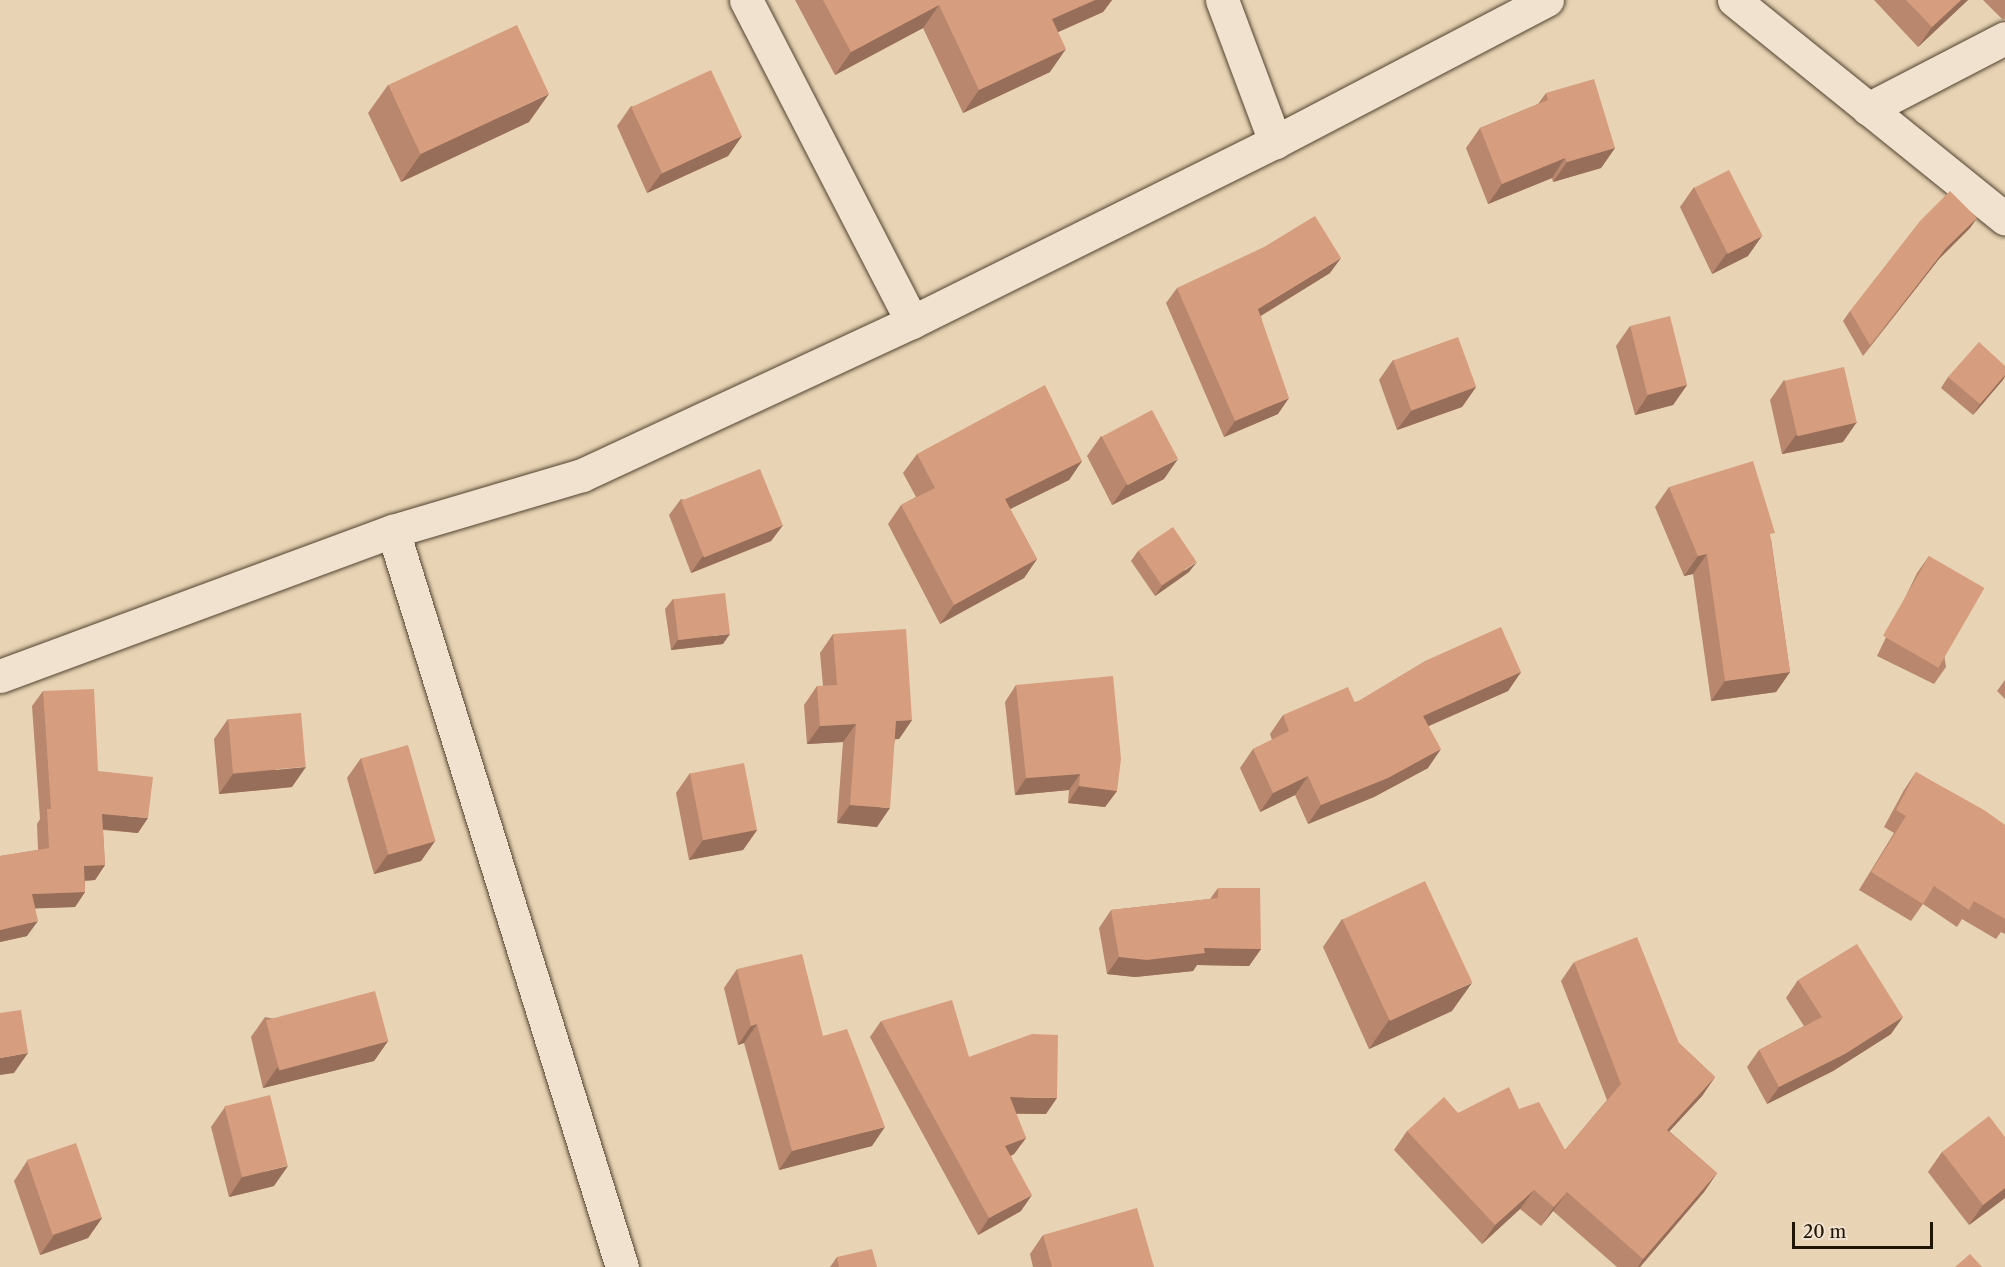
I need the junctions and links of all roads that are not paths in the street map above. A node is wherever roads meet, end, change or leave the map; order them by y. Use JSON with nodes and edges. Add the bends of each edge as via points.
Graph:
{"nodes":[{"id":1,"x":746,"y":0,"type":"edge"},
{"id":2,"x":1222,"y":0,"type":"edge"},
{"id":3,"x":1547,"y":0,"type":"edge"},
{"id":4,"x":1734,"y":0,"type":"edge"},
{"id":5,"x":2005,"y":38,"type":"edge"},
{"id":6,"x":1868,"y":109,"type":"junction"},
{"id":7,"x":1275,"y":142,"type":"junction"},
{"id":8,"x":2005,"y":219,"type":"edge"},
{"id":9,"x":912,"y":322,"type":"junction"},
{"id":10,"x":393,"y":531,"type":"junction"},
{"id":11,"x":0,"y":676,"type":"edge"},
{"id":12,"x":622,"y":1267,"type":"edge"}],
"edges":[{"from":1,"to":9,"type":"street"},
{"from":2,"to":7,"type":"street"},
{"from":3,"to":7,"type":"street"},
{"from":4,"to":6,"type":"street"},
{"from":5,"to":6,"type":"street"},
{"from":6,"to":8,"type":"street"},
{"from":7,"to":9,"type":"street"},
{"from":9,"to":10,"type":"street","via":[[582,475]]},
{"from":10,"to":11,"type":"street"},
{"from":10,"to":12,"type":"street"}]}
